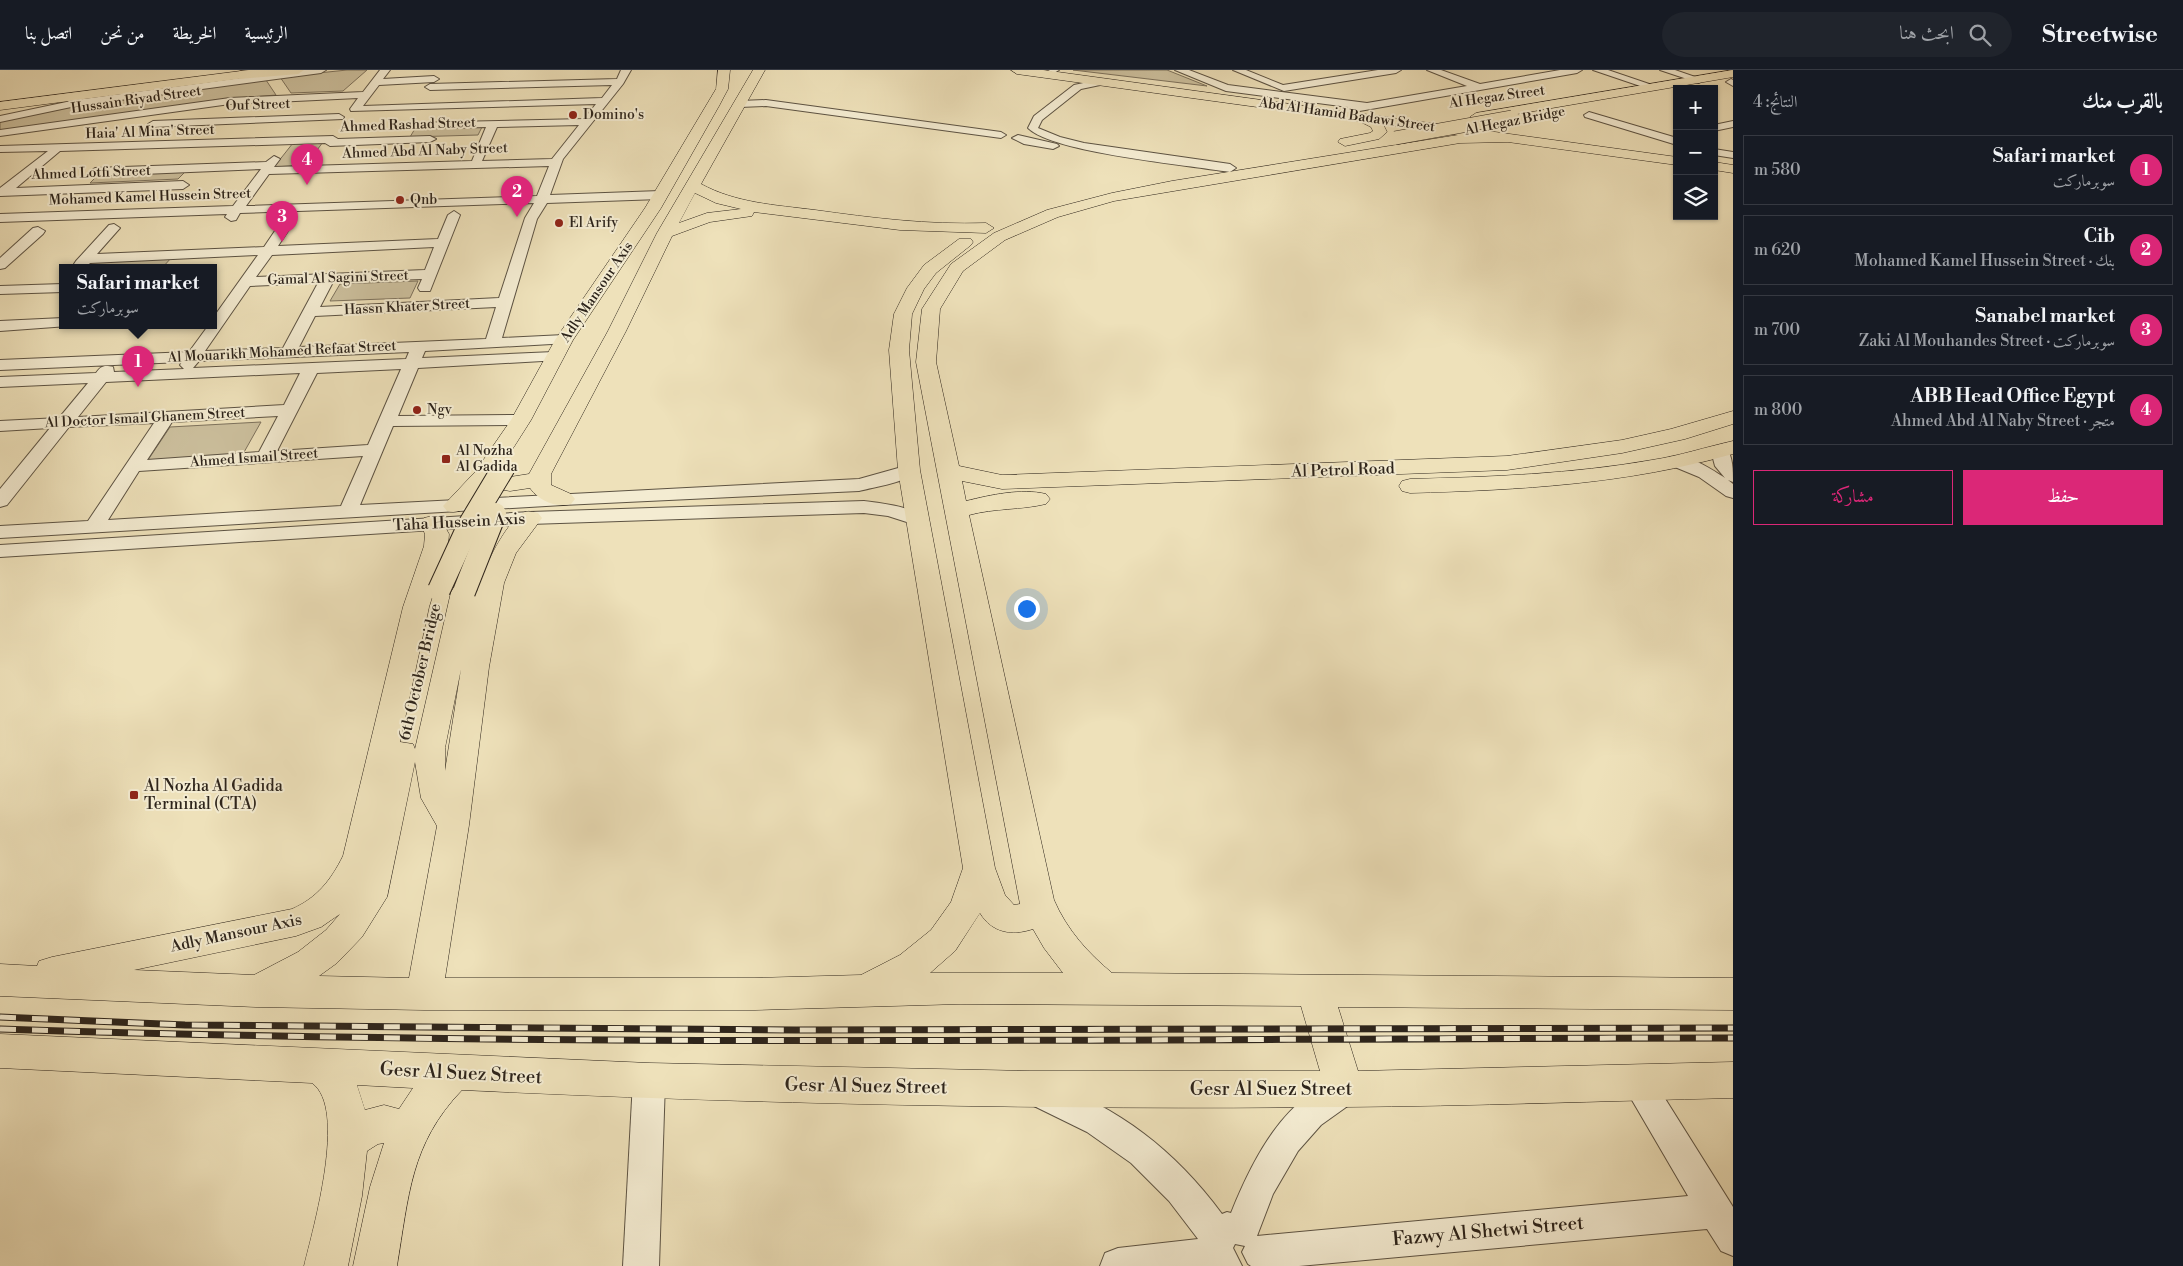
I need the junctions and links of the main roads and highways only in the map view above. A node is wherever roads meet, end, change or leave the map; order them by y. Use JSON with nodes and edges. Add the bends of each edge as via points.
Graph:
{"nodes":[{"id":1,"x":200,"y":70,"type":"edge"},
{"id":2,"x":276,"y":70,"type":"edge"},
{"id":3,"x":298,"y":70,"type":"edge"},
{"id":4,"x":724,"y":70,"type":"edge"},
{"id":5,"x":746,"y":70,"type":"edge"},
{"id":6,"x":759,"y":70,"type":"edge"},
{"id":7,"x":1017,"y":70,"type":"edge"},
{"id":8,"x":1053,"y":71,"type":"edge"},
{"id":9,"x":238,"y":72,"type":"edge"},
{"id":10,"x":1733,"y":80,"type":"edge"},
{"id":11,"x":119,"y":81,"type":"junction"},
{"id":12,"x":1697,"y":84,"type":"edge"},
{"id":13,"x":1627,"y":92,"type":"junction"},
{"id":14,"x":1673,"y":93,"type":"edge"},
{"id":15,"x":1673,"y":93,"type":"edge"},
{"id":16,"x":0,"y":97,"type":"edge"},
{"id":17,"x":1650,"y":102,"type":"dead end"},
{"id":18,"x":748,"y":103,"type":"junction"},
{"id":19,"x":0,"y":106,"type":"edge"},
{"id":20,"x":1616,"y":109,"type":"dead end"},
{"id":21,"x":1358,"y":111,"type":"junction"},
{"id":22,"x":1478,"y":116,"type":"junction"},
{"id":23,"x":1572,"y":118,"type":"dead end"},
{"id":24,"x":1412,"y":119,"type":"junction"},
{"id":25,"x":1515,"y":125,"type":"junction"},
{"id":26,"x":1537,"y":128,"type":"dead end"},
{"id":27,"x":1374,"y":136,"type":"junction"},
{"id":28,"x":1558,"y":139,"type":"junction"},
{"id":29,"x":1400,"y":140,"type":"junction"},
{"id":30,"x":1438,"y":140,"type":"junction"},
{"id":31,"x":1673,"y":154,"type":"edge"},
{"id":32,"x":1673,"y":160,"type":"edge"},
{"id":33,"x":1718,"y":160,"type":"edge"},
{"id":34,"x":1733,"y":162,"type":"edge"},
{"id":35,"x":1718,"y":167,"type":"edge"},
{"id":36,"x":1733,"y":169,"type":"edge"},
{"id":37,"x":1222,"y":173,"type":"junction"},
{"id":38,"x":693,"y":186,"type":"junction"},
{"id":39,"x":734,"y":208,"type":"junction"},
{"id":40,"x":993,"y":227,"type":"junction"},
{"id":41,"x":665,"y":233,"type":"junction"},
{"id":42,"x":617,"y":331,"type":"joint"},
{"id":43,"x":562,"y":343,"type":"junction"},
{"id":44,"x":1733,"y":417,"type":"edge"},
{"id":45,"x":1727,"y":460,"type":"edge"},
{"id":46,"x":1451,"y":466,"type":"junction"},
{"id":47,"x":521,"y":471,"type":"junction"},
{"id":48,"x":948,"y":471,"type":"junction"},
{"id":49,"x":482,"y":478,"type":"junction"},
{"id":50,"x":1469,"y":484,"type":"junction"},
{"id":51,"x":1002,"y":491,"type":"junction"},
{"id":52,"x":562,"y":499,"type":"road end"},
{"id":53,"x":455,"y":506,"type":"road end"},
{"id":54,"x":956,"y":511,"type":"junction"},
{"id":55,"x":530,"y":518,"type":"road end"},
{"id":56,"x":432,"y":523,"type":"road end"},
{"id":57,"x":504,"y":552,"type":"junction"},
{"id":58,"x":433,"y":557,"type":"junction"},
{"id":59,"x":452,"y":591,"type":"junction"},
{"id":60,"x":453,"y":825,"type":"junction"},
{"id":61,"x":369,"y":855,"type":"junction"},
{"id":62,"x":979,"y":868,"type":"junction"},
{"id":63,"x":1037,"y":900,"type":"junction"},
{"id":64,"x":6,"y":980,"type":"edge"},
{"id":65,"x":1104,"y":988,"type":"junction"},
{"id":66,"x":1314,"y":989,"type":"junction"},
{"id":67,"x":864,"y":990,"type":"junction"},
{"id":68,"x":256,"y":991,"type":"junction"},
{"id":69,"x":424,"y":994,"type":"junction"},
{"id":70,"x":1733,"y":994,"type":"edge"},
{"id":71,"x":0,"y":1051,"type":"edge"},
{"id":72,"x":319,"y":1066,"type":"junction"},
{"id":73,"x":453,"y":1073,"type":"junction"},
{"id":74,"x":1733,"y":1080,"type":"edge"},
{"id":75,"x":1346,"y":1089,"type":"junction"},
{"id":76,"x":405,"y":1134,"type":"junction"},
{"id":77,"x":348,"y":1141,"type":"junction"},
{"id":78,"x":326,"y":1266,"type":"edge"},
{"id":79,"x":375,"y":1266,"type":"edge"}],
"edges":[{"from":1,"to":11,"type":"main road"},
{"from":2,"to":9,"type":"main road"},
{"from":3,"to":9,"type":"main road"},
{"from":4,"to":43,"type":"main road","name":"Adly Mansour Axis","via":[[722,88],[713,106],[656,201]]},
{"from":5,"to":18,"type":"main road","via":[[727,108]]},
{"from":6,"to":18,"type":"main road","name":"Adly Mansour Axis"},
{"from":7,"to":8,"type":"main road","name":"Abd Al Hamid Badawi Street"},
{"from":8,"to":21,"type":"main road","name":"Abd Al Hamid Badawi Street","via":[[1259,95]]},
{"from":8,"to":21,"type":"main road","name":"Abd Al Hamid Badawi Street","via":[[1102,82]]},
{"from":9,"to":11,"type":"main road"},
{"from":9,"to":19,"type":"main road"},
{"from":10,"to":12,"type":"main road","name":"Al Hegaz Street"},
{"from":11,"to":16,"type":"main road"},
{"from":12,"to":13,"type":"main road","name":"Al Hegaz Street"},
{"from":13,"to":22,"type":"main road","name":"Al Hegaz Street"},
{"from":13,"to":25,"type":"main road","name":"Al Hegaz Bridge","via":[[1607,101]]},
{"from":14,"to":25,"type":"main road","name":"Al Hegaz Bridge"},
{"from":15,"to":17,"type":"main road"},
{"from":18,"to":38,"type":"main road","name":"Adly Mansour Axis","via":[[715,144]]},
{"from":20,"to":23,"type":"main road"},
{"from":21,"to":24,"type":"main road","name":"Abd Al Hamid Badawi Street"},
{"from":21,"to":25,"type":"main road","name":"Abd Al Hamid Badawi Street"},
{"from":21,"to":27,"type":"main road","via":[[1380,128]]},
{"from":22,"to":24,"type":"main road","name":"Al Hegaz Street"},
{"from":22,"to":25,"type":"main road"},
{"from":24,"to":28,"type":"main road","name":"Abd Al Hamid Badawi Street"},
{"from":25,"to":29,"type":"main road","name":"Al Hegaz Bridge"},
{"from":25,"to":30,"type":"main road"},
{"from":25,"to":32,"type":"main road","name":"Abd Al Hamid Badawi Street"},
{"from":26,"to":28,"type":"main road"},
{"from":27,"to":30,"type":"main road","via":[[1418,132],[1434,135]]},
{"from":27,"to":37,"type":"main road","via":[[1252,160]]},
{"from":28,"to":31,"type":"main road","name":"Abd Al Hamid Badawi Street"},
{"from":29,"to":37,"type":"main road","name":"Al Hegaz Bridge"},
{"from":29,"to":37,"type":"main road","name":"Al Hegaz Bridge"},
{"from":30,"to":37,"type":"main road"},
{"from":33,"to":34,"type":"main road"},
{"from":35,"to":36,"type":"main road"},
{"from":37,"to":40,"type":"main road","via":[[1175,170],[1074,198]]},
{"from":37,"to":48,"type":"main road","via":[[1104,199],[1049,215],[989,244],[953,272],[931,307],[924,333],[926,362]]},
{"from":38,"to":39,"type":"main road"},
{"from":38,"to":41,"type":"main road","name":"Adly Mansour Axis"},
{"from":39,"to":40,"type":"main road","via":[[831,221],[918,242],[940,238],[938,233],[928,229]]},
{"from":39,"to":41,"type":"main road"},
{"from":40,"to":62,"type":"main road","via":[[927,263],[907,303],[899,338],[916,519]]},
{"from":41,"to":42,"type":"main road","name":"Adly Mansour Axis"},
{"from":42,"to":47,"type":"main road","name":"6th October Bridge","via":[[603,336],[592,346]]},
{"from":43,"to":47,"type":"main road","name":"6th October Bridge","via":[[576,339]]},
{"from":43,"to":49,"type":"main road","name":"Adly Mansour Axis","via":[[521,420]]},
{"from":44,"to":46,"type":"main road","name":"Al Petrol Road","via":[[1662,439],[1604,450]]},
{"from":45,"to":50,"type":"main road","name":"Al Petrol Road","via":[[1676,461],[1579,477]]},
{"from":46,"to":50,"type":"main road"},
{"from":46,"to":51,"type":"main road","name":"Al Petrol Road"},
{"from":47,"to":49,"type":"main road","via":[[508,484]]},
{"from":47,"to":52,"type":"main road","via":[[545,493]]},
{"from":47,"to":59,"type":"main road","name":"6th October Bridge","bridge":true},
{"from":48,"to":51,"type":"main road","name":"Al Petrol Road"},
{"from":48,"to":54,"type":"main road"},
{"from":49,"to":53,"type":"main road","name":"Adly Mansour Axis"},
{"from":50,"to":51,"type":"main road","name":"Al Petrol Road"},
{"from":51,"to":54,"type":"main road","name":"Al Petrol Road"},
{"from":54,"to":63,"type":"main road"},
{"from":55,"to":57,"type":"main road"},
{"from":56,"to":58,"type":"main road","name":"Adly Mansour Axis","via":[[437,540]]},
{"from":57,"to":58,"type":"main road","via":[[494,545],[468,543]]},
{"from":57,"to":60,"type":"main road","via":[[487,602]]},
{"from":58,"to":61,"type":"main road","name":"Adly Mansour Axis","via":[[416,607]]},
{"from":59,"to":60,"type":"main road","name":"6th October Bridge","via":[[428,769],[432,790],[441,810]]},
{"from":59,"to":61,"type":"main road","name":"6th October Bridge"},
{"from":60,"to":69,"type":"main road"},
{"from":61,"to":64,"type":"main road","name":"Adly Mansour Axis","via":[[337,898],[304,919]]},
{"from":61,"to":68,"type":"main road","name":"6th October Bridge","via":[[370,897],[342,937],[301,970]]},
{"from":62,"to":63,"type":"main road","via":[[990,903],[1000,915],[1017,919],[1026,917],[1036,907]]},
{"from":62,"to":67,"type":"main road","via":[[968,905],[945,939],[909,968]]},
{"from":63,"to":65,"type":"main road","via":[[1051,931],[1068,956]]},
{"from":64,"to":68,"type":"main road"},
{"from":65,"to":66,"type":"main road"},
{"from":65,"to":67,"type":"main road"},
{"from":66,"to":70,"type":"main road"},
{"from":66,"to":75,"type":"main road"},
{"from":67,"to":69,"type":"main road","via":[[755,994]]},
{"from":68,"to":69,"type":"main road"},
{"from":71,"to":72,"type":"main road","name":"Gesr Al Suez Street"},
{"from":72,"to":73,"type":"main road","name":"Gesr Al Suez Street"},
{"from":72,"to":77,"type":"main road","via":[[333,1077],[340,1091]]},
{"from":73,"to":75,"type":"main road","name":"Gesr Al Suez Street","via":[[649,1081],[1030,1089]]},
{"from":73,"to":76,"type":"main road","via":[[421,1106]]},
{"from":74,"to":75,"type":"main road","name":"Gesr Al Suez Street"},
{"from":76,"to":77,"type":"main road","via":[[390,1124],[380,1124],[363,1130]]},
{"from":76,"to":79,"type":"main road"},
{"from":77,"to":78,"type":"main road"}]}
